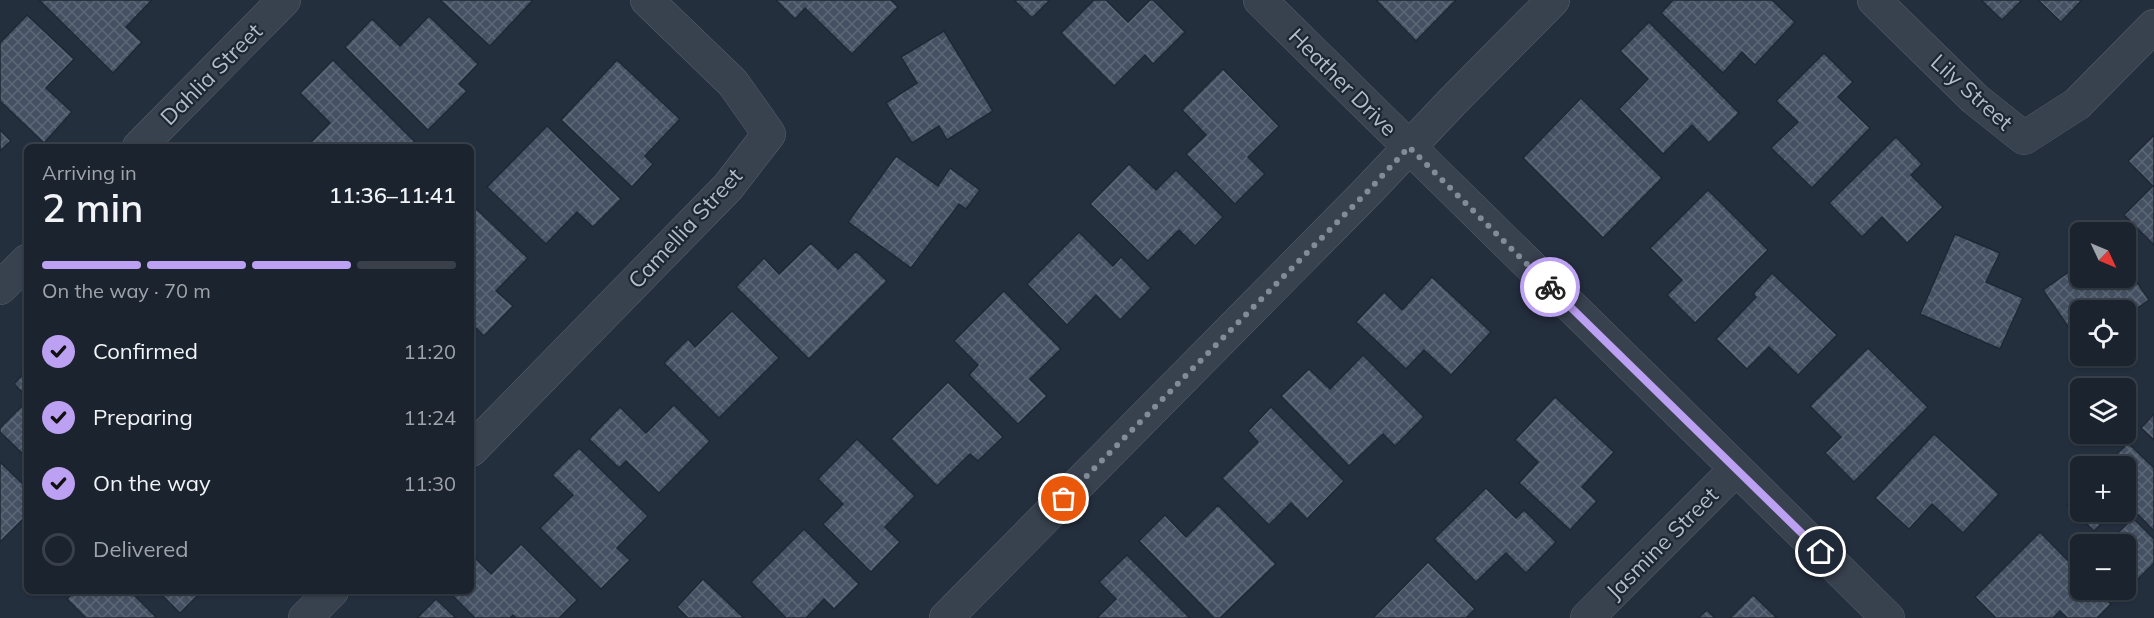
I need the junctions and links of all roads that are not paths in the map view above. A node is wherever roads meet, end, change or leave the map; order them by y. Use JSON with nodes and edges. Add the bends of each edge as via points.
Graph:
{"nodes":[{"id":1,"x":284,"y":0,"type":"edge"},
{"id":2,"x":647,"y":0,"type":"edge"},
{"id":3,"x":1260,"y":0,"type":"edge"},
{"id":4,"x":1553,"y":0,"type":"edge"},
{"id":5,"x":1874,"y":0,"type":"edge"},
{"id":6,"x":2154,"y":26,"type":"edge"},
{"id":7,"x":142,"y":144,"type":"edge"},
{"id":8,"x":1409,"y":147,"type":"junction"},
{"id":9,"x":24,"y":264,"type":"edge"},
{"id":10,"x":0,"y":288,"type":"edge"},
{"id":11,"x":474,"y":447,"type":"edge"},
{"id":12,"x":1736,"y":469,"type":"junction"},
{"id":13,"x":329,"y":594,"type":"edge"},
{"id":14,"x":305,"y":618,"type":"edge"},
{"id":15,"x":946,"y":618,"type":"edge"},
{"id":16,"x":1587,"y":618,"type":"edge"},
{"id":17,"x":1888,"y":618,"type":"edge"}],
"edges":[{"from":1,"to":7,"type":"street","name":"Dahlia Street"},
{"from":2,"to":11,"type":"street","name":"Camellia Street","via":[[733,83],[769,134],[728,187]]},
{"from":3,"to":8,"type":"street","name":"Heather Drive"},
{"from":4,"to":8,"type":"street"},
{"from":5,"to":6,"type":"street","name":"Lily Street","via":[[1975,99],[2024,138],[2077,104]]},
{"from":8,"to":12,"type":"street","name":"Heather Drive"},
{"from":8,"to":15,"type":"street"},
{"from":9,"to":10,"type":"street"},
{"from":12,"to":16,"type":"street","name":"Jasmine Street"},
{"from":12,"to":17,"type":"street","name":"Heather Drive"},
{"from":13,"to":14,"type":"street"}]}
